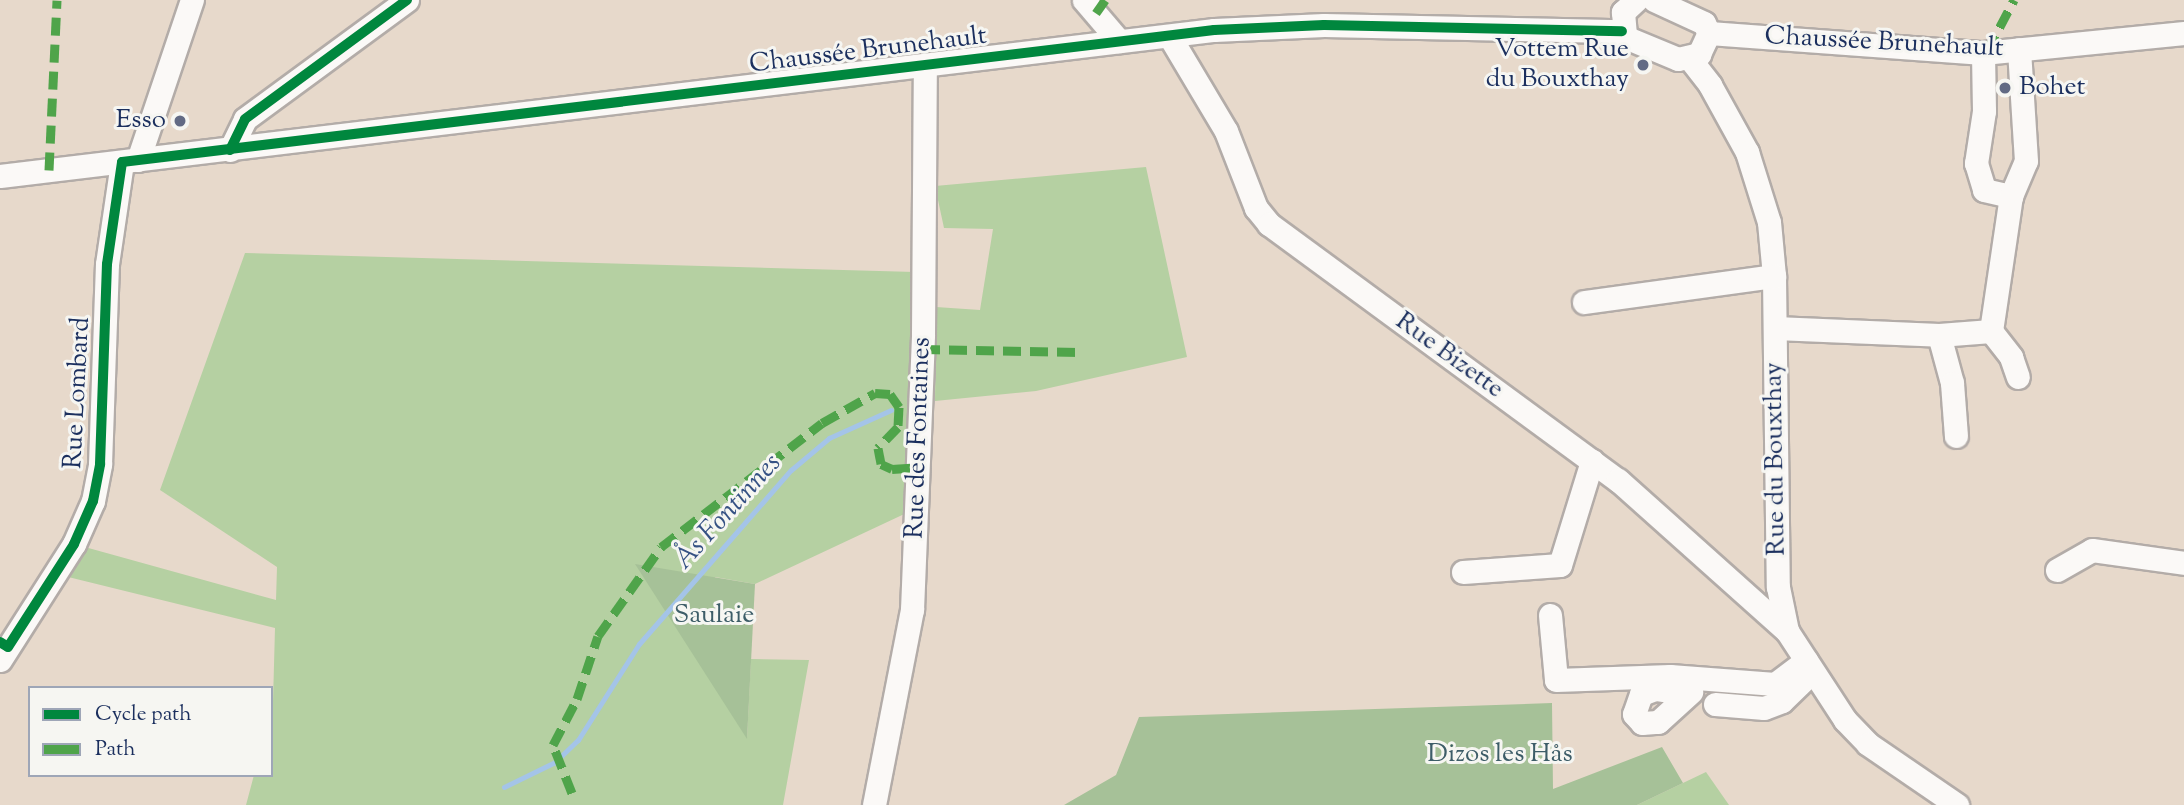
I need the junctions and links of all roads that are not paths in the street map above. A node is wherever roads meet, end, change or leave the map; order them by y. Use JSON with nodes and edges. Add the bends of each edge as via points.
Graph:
{"nodes":[{"id":1,"x":192,"y":0,"type":"edge"},
{"id":2,"x":407,"y":0,"type":"edge"},
{"id":3,"x":1084,"y":0,"type":"edge"},
{"id":4,"x":1636,"y":0,"type":"edge"},
{"id":5,"x":1654,"y":0,"type":"edge"},
{"id":6,"x":1622,"y":31,"type":"junction"},
{"id":7,"x":1709,"y":33,"type":"junction"},
{"id":8,"x":2184,"y":33,"type":"edge"},
{"id":9,"x":1170,"y":37,"type":"junction"},
{"id":10,"x":1119,"y":41,"type":"junction"},
{"id":11,"x":2019,"y":49,"type":"junction"},
{"id":12,"x":1983,"y":53,"type":"junction"},
{"id":13,"x":1690,"y":59,"type":"junction"},
{"id":14,"x":925,"y":68,"type":"junction"},
{"id":15,"x":230,"y":150,"type":"junction"},
{"id":16,"x":130,"y":161,"type":"junction"},
{"id":17,"x":0,"y":176,"type":"edge"},
{"id":18,"x":2011,"y":196,"type":"junction"},
{"id":19,"x":1774,"y":276,"type":"junction"},
{"id":20,"x":1584,"y":302,"type":"dead end"},
{"id":21,"x":1775,"y":327,"type":"junction"},
{"id":22,"x":1991,"y":331,"type":"junction"},
{"id":23,"x":1939,"y":335,"type":"junction"},
{"id":24,"x":2018,"y":377,"type":"dead end"},
{"id":25,"x":1956,"y":436,"type":"dead end"},
{"id":26,"x":1592,"y":461,"type":"junction"},
{"id":27,"x":2184,"y":563,"type":"edge"},
{"id":28,"x":2057,"y":570,"type":"dead end"},
{"id":29,"x":1463,"y":572,"type":"dead end"},
{"id":30,"x":1550,"y":615,"type":"dead end"},
{"id":31,"x":1787,"y":631,"type":"junction"},
{"id":32,"x":0,"y":660,"type":"edge"},
{"id":33,"x":1809,"y":670,"type":"junction"},
{"id":34,"x":1691,"y":692,"type":"dead end"},
{"id":35,"x":1715,"y":704,"type":"dead end"},
{"id":36,"x":874,"y":805,"type":"edge"},
{"id":37,"x":1957,"y":805,"type":"edge"}],
"edges":[{"from":1,"to":16,"type":"street","name":"Rue Lombard"},
{"from":2,"to":15,"type":"street","via":[[244,119]]},
{"from":3,"to":10,"type":"street"},
{"from":4,"to":6,"type":"street","via":[[1623,12]]},
{"from":5,"to":7,"type":"street","via":[[1691,14]]},
{"from":6,"to":9,"type":"street","name":"Chaussée Brunehault","via":[[1324,25]]},
{"from":6,"to":13,"type":"street","via":[[1630,41]]},
{"from":7,"to":12,"type":"street","name":"Chaussée Brunehault"},
{"from":7,"to":13,"type":"street","via":[[1707,44]]},
{"from":8,"to":11,"type":"street","name":"Chaussée Brunehault"},
{"from":9,"to":10,"type":"street","name":"Chaussée Brunehault"},
{"from":9,"to":26,"type":"street","name":"Rue Bizette","via":[[1226,131],[1256,208],[1269,224]]},
{"from":10,"to":14,"type":"street","name":"Chaussée Brunehault"},
{"from":11,"to":12,"type":"street","name":"Chaussée Brunehault"},
{"from":11,"to":18,"type":"street","via":[[2026,161]]},
{"from":12,"to":18,"type":"street","via":[[1984,111],[1976,163],[1984,190]]},
{"from":13,"to":19,"type":"street","name":"Rue du Bouxthay","via":[[1710,85],[1760,186]]},
{"from":14,"to":15,"type":"street","name":"Chaussée Brunehault"},
{"from":14,"to":36,"type":"street","name":"Rue des Fontaines","via":[[923,334],[912,610]]},
{"from":15,"to":16,"type":"street","name":"Chaussée Brunehault"},
{"from":16,"to":17,"type":"street","name":"Chaussée Brunehault"},
{"from":16,"to":32,"type":"street","name":"Rue Lombard","via":[[107,264],[100,464],[93,501],[74,544]]},
{"from":18,"to":22,"type":"street"},
{"from":19,"to":20,"type":"street"},
{"from":19,"to":21,"type":"street","name":"Rue du Bouxthay"},
{"from":21,"to":23,"type":"street"},
{"from":21,"to":31,"type":"street","name":"Rue du Bouxthay","via":[[1778,587]]},
{"from":22,"to":23,"type":"street"},
{"from":22,"to":24,"type":"street","via":[[2011,357]]},
{"from":23,"to":25,"type":"street","via":[[1952,383]]},
{"from":26,"to":29,"type":"street","via":[[1560,565]]},
{"from":26,"to":31,"type":"street","name":"Rue Bizette"},
{"from":27,"to":28,"type":"street","via":[[2092,550]]},
{"from":30,"to":33,"type":"street","via":[[1556,680],[1670,676],[1775,684]]},
{"from":31,"to":33,"type":"street","name":"Rue du Bouxthay"},
{"from":33,"to":34,"type":"street","via":[[1769,697]]},
{"from":33,"to":35,"type":"street","via":[[1782,701],[1764,708]]},
{"from":33,"to":37,"type":"street","name":"Rue du Bouxthay","via":[[1868,744]]}]}
